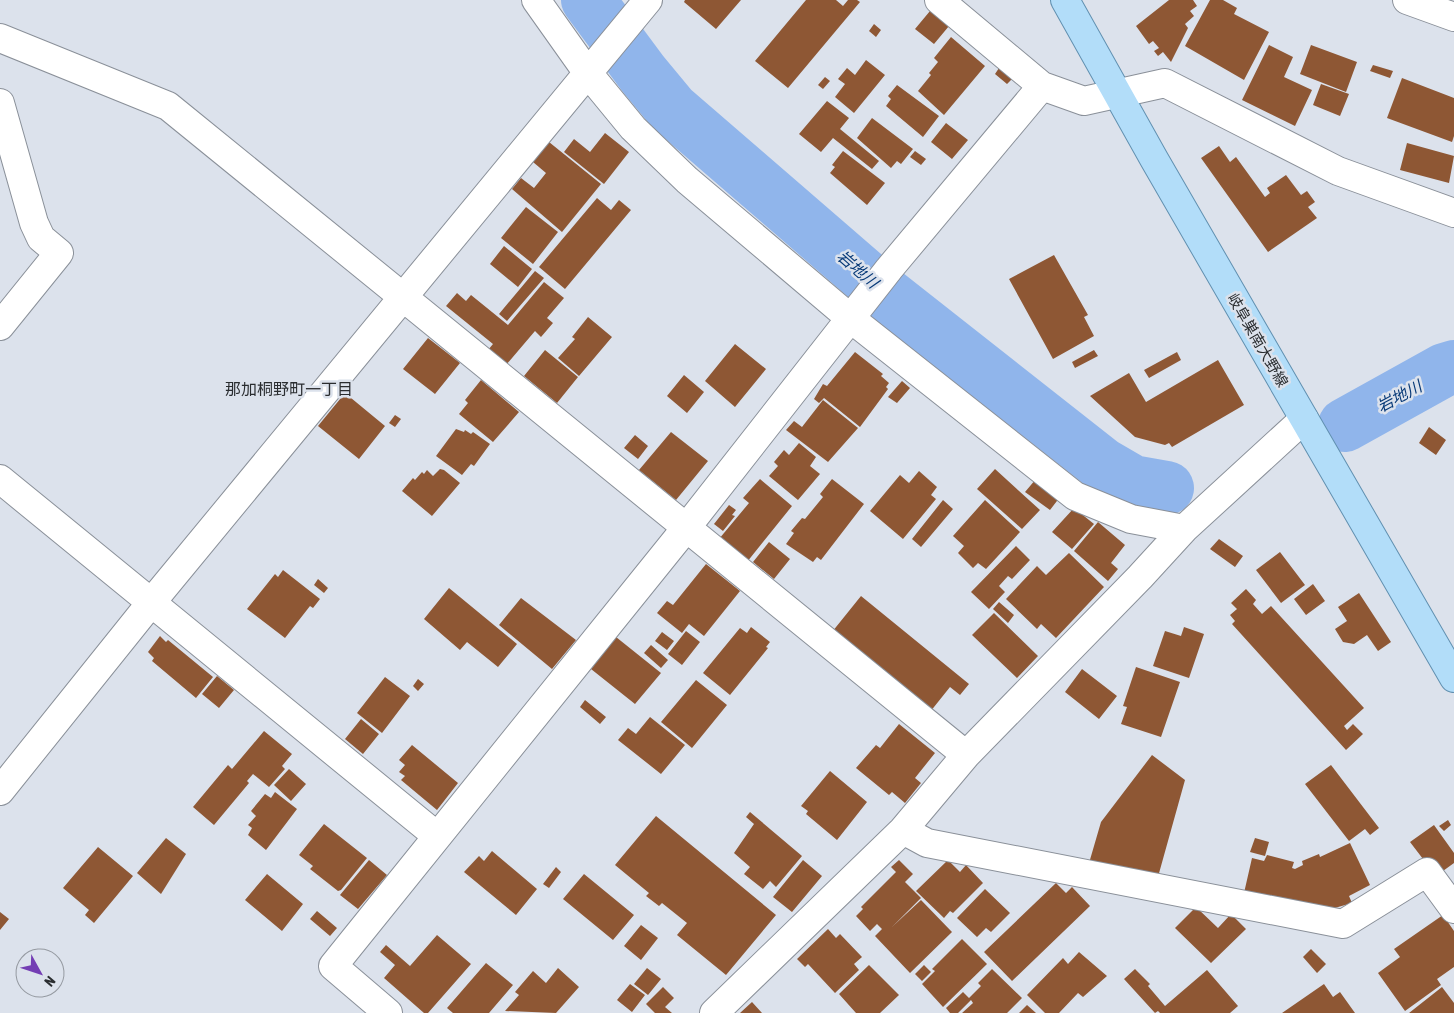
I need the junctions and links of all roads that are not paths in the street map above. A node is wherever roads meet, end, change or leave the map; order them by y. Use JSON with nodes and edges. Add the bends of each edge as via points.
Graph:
{"nodes":[{"id":1,"x":536,"y":0,"type":"edge"},
{"id":2,"x":939,"y":0,"type":"edge"},
{"id":3,"x":1065,"y":0,"type":"edge"},
{"id":4,"x":1407,"y":0,"type":"edge"},
{"id":5,"x":640,"y":10,"type":"edge"},
{"id":6,"x":1454,"y":17,"type":"edge"},
{"id":7,"x":0,"y":38,"type":"edge"},
{"id":8,"x":592,"y":67,"type":"junction"},
{"id":9,"x":1042,"y":86,"type":"junction"},
{"id":10,"x":1116,"y":93,"type":"junction"},
{"id":11,"x":0,"y":103,"type":"edge"},
{"id":12,"x":1454,"y":213,"type":"edge"},
{"id":13,"x":403,"y":298,"type":"junction"},
{"id":14,"x":855,"y":313,"type":"junction"},
{"id":15,"x":0,"y":326,"type":"edge"},
{"id":16,"x":1304,"y":419,"type":"junction"},
{"id":17,"x":0,"y":479,"type":"edge"},
{"id":18,"x":686,"y":528,"type":"junction"},
{"id":19,"x":1184,"y":528,"type":"junction"},
{"id":20,"x":150,"y":604,"type":"junction"},
{"id":21,"x":1454,"y":678,"type":"edge"},
{"id":22,"x":966,"y":755,"type":"junction"},
{"id":23,"x":0,"y":791,"type":"edge"},
{"id":24,"x":903,"y":830,"type":"junction"},
{"id":25,"x":437,"y":836,"type":"junction"},
{"id":26,"x":1454,"y":909,"type":"edge"},
{"id":27,"x":388,"y":1013,"type":"edge"},
{"id":28,"x":714,"y":1013,"type":"edge"}],
"edges":[{"from":1,"to":8,"type":"street"},
{"from":2,"to":9,"type":"street"},
{"from":3,"to":10,"type":"main road","name":"岐阜巣南大野線"},
{"from":4,"to":6,"type":"street"},
{"from":5,"to":8,"type":"street"},
{"from":7,"to":13,"type":"street","via":[[168,106]]},
{"from":8,"to":13,"type":"street"},
{"from":8,"to":14,"type":"street","via":[[633,128],[687,180]]},
{"from":9,"to":10,"type":"street","via":[[1084,101]]},
{"from":9,"to":14,"type":"street"},
{"from":10,"to":12,"type":"street","via":[[1165,83],[1338,171]]},
{"from":10,"to":16,"type":"main road","name":"岐阜巣南大野線"},
{"from":11,"to":15,"type":"street","via":[[34,223],[41,238],[59,253]]},
{"from":13,"to":18,"type":"street"},
{"from":13,"to":20,"type":"street"},
{"from":14,"to":18,"type":"street"},
{"from":14,"to":19,"type":"street","via":[[1075,496],[1131,519]]},
{"from":16,"to":19,"type":"street"},
{"from":16,"to":21,"type":"main road","name":"岐阜巣南大野線"},
{"from":17,"to":20,"type":"street"},
{"from":18,"to":22,"type":"street"},
{"from":18,"to":25,"type":"street"},
{"from":19,"to":22,"type":"street"},
{"from":20,"to":23,"type":"street"},
{"from":20,"to":25,"type":"street"},
{"from":22,"to":24,"type":"street"},
{"from":24,"to":26,"type":"street","via":[[927,843],[1343,924],[1427,872]]},
{"from":24,"to":28,"type":"street"},
{"from":25,"to":27,"type":"street","via":[[333,966]]}]}
